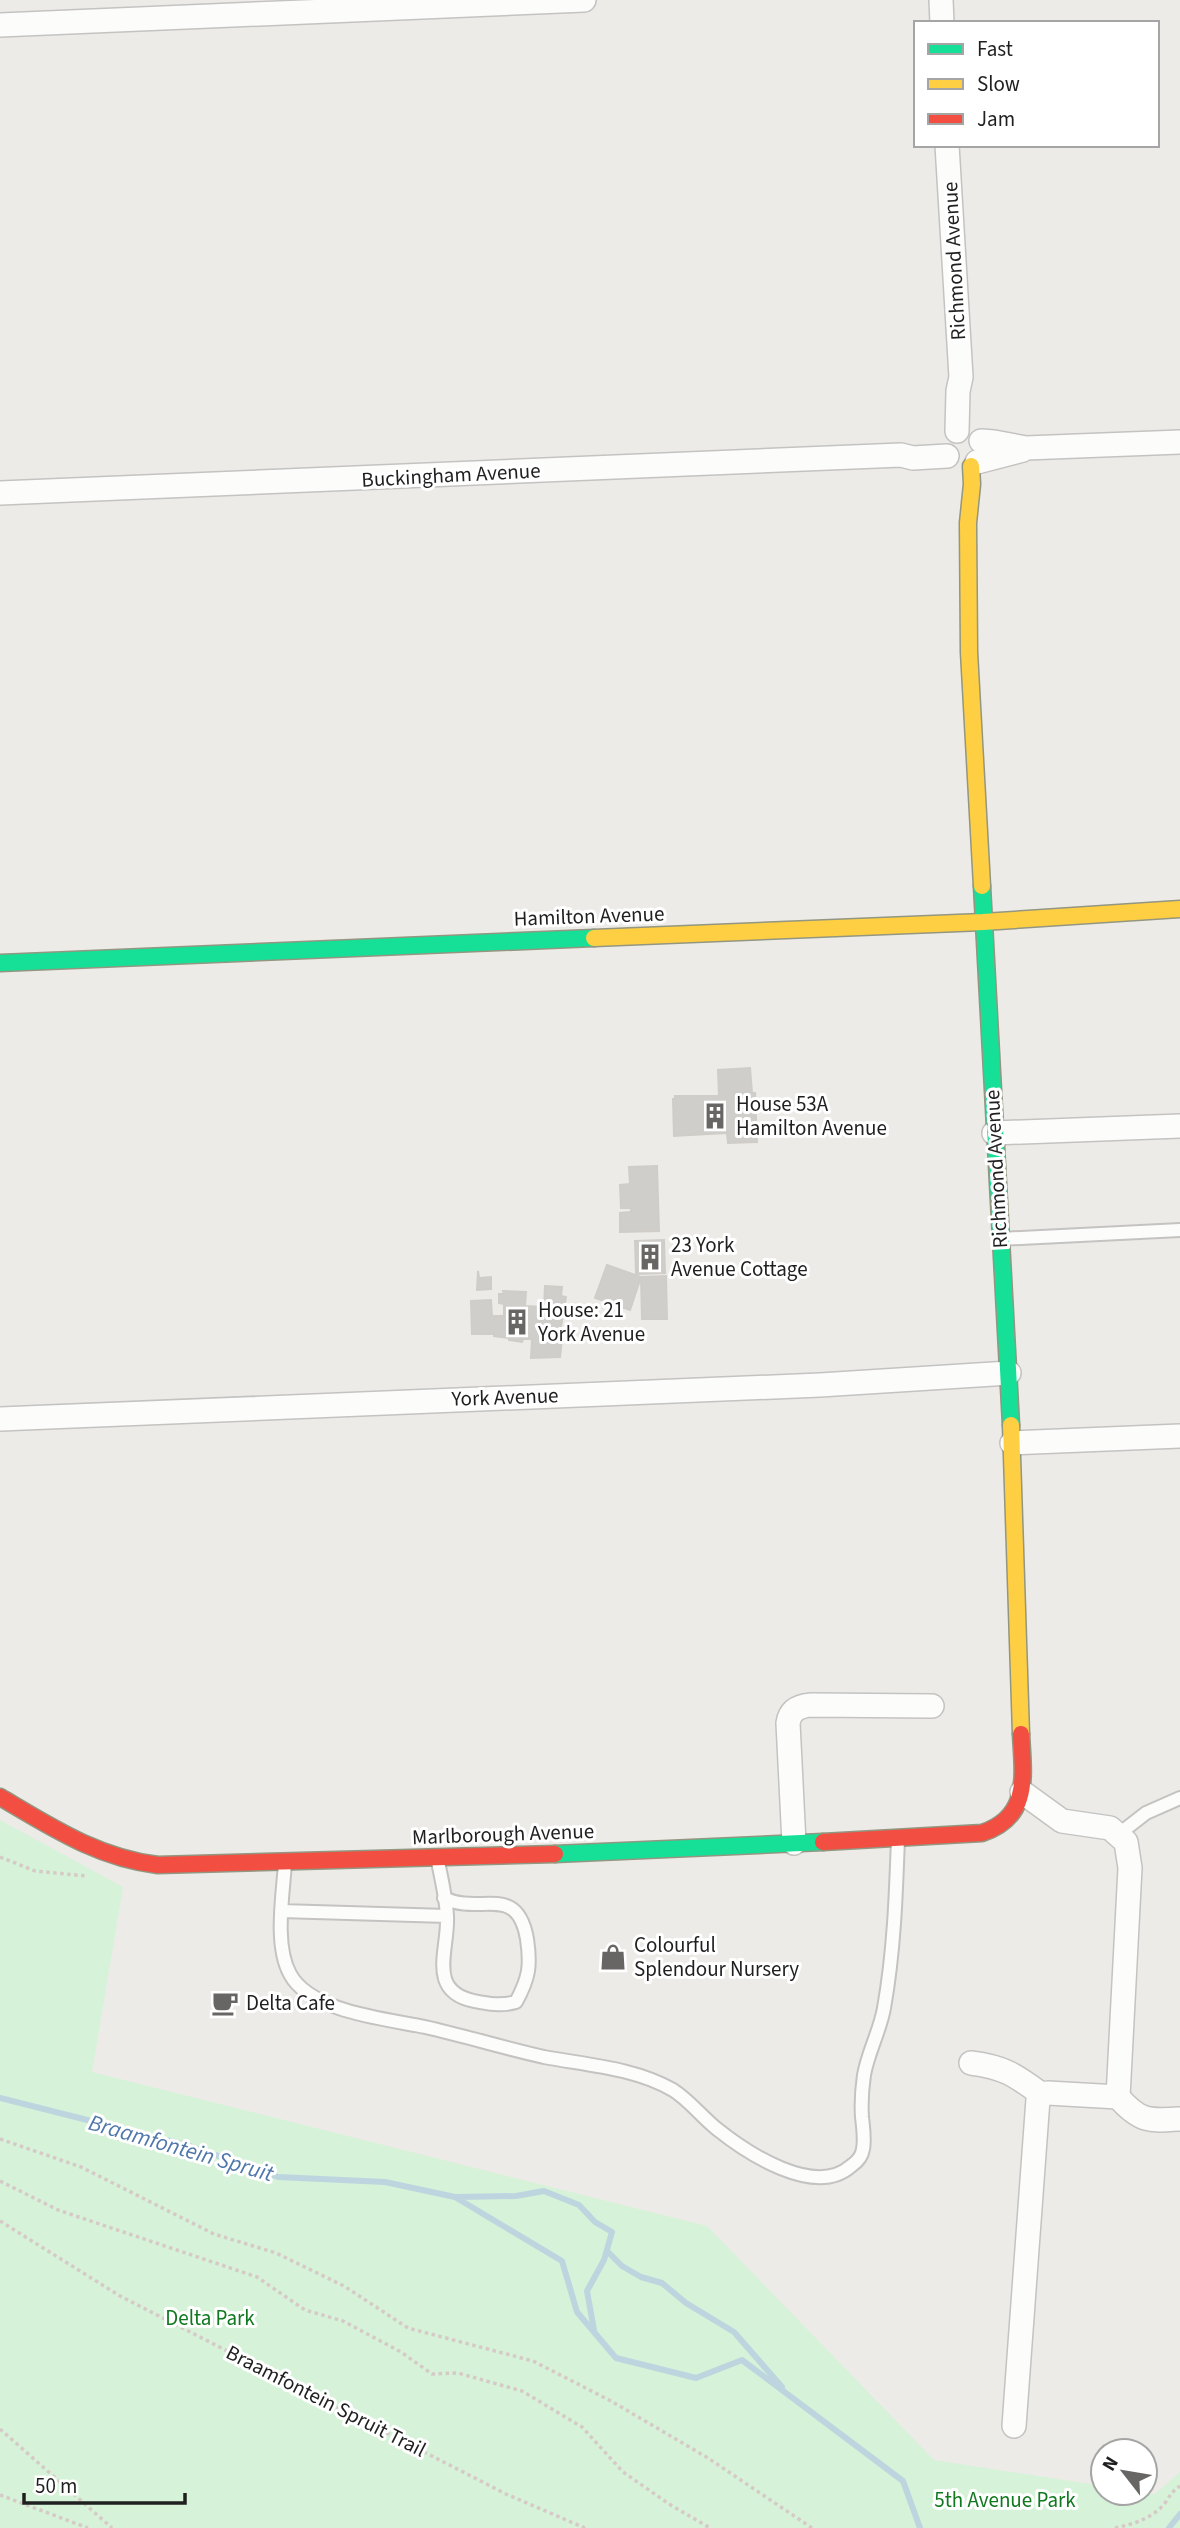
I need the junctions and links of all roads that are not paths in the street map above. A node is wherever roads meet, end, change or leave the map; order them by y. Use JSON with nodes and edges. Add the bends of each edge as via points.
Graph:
{"nodes":[{"id":1,"x":584,"y":0,"type":"edge"},
{"id":2,"x":941,"y":0,"type":"edge"},
{"id":3,"x":942,"y":21,"type":"edge"},
{"id":4,"x":0,"y":25,"type":"edge"},
{"id":5,"x":947,"y":147,"type":"edge"},
{"id":6,"x":1180,"y":442,"type":"edge"},
{"id":7,"x":963,"y":449,"type":"junction"},
{"id":8,"x":0,"y":493,"type":"edge"},
{"id":9,"x":968,"y":523,"type":"joint"},
{"id":10,"x":1180,"y":909,"type":"edge"},
{"id":11,"x":983,"y":922,"type":"junction"},
{"id":12,"x":0,"y":963,"type":"edge"},
{"id":13,"x":1180,"y":1126,"type":"edge"},
{"id":14,"x":995,"y":1133,"type":"junction"},
{"id":15,"x":1180,"y":1230,"type":"edge"},
{"id":16,"x":1000,"y":1239,"type":"junction"},
{"id":17,"x":1009,"y":1373,"type":"junction"},
{"id":18,"x":0,"y":1419,"type":"edge"},
{"id":19,"x":1180,"y":1436,"type":"edge"},
{"id":20,"x":1012,"y":1443,"type":"junction"},
{"id":21,"x":932,"y":1706,"type":"dead end"},
{"id":22,"x":0,"y":1797,"type":"edge"},
{"id":23,"x":1180,"y":1798,"type":"edge"},
{"id":24,"x":1018,"y":1802,"type":"junction"},
{"id":25,"x":1119,"y":1834,"type":"junction"},
{"id":26,"x":898,"y":1838,"type":"junction"},
{"id":27,"x":794,"y":1843,"type":"junction"},
{"id":28,"x":437,"y":1857,"type":"junction"},
{"id":29,"x":285,"y":1861,"type":"junction"},
{"id":30,"x":444,"y":1898,"type":"junction"},
{"id":31,"x":281,"y":1911,"type":"junction"},
{"id":32,"x":447,"y":1916,"type":"junction"},
{"id":33,"x":971,"y":2063,"type":"dead end"},
{"id":34,"x":1041,"y":2094,"type":"junction"},
{"id":35,"x":1118,"y":2097,"type":"junction"},
{"id":36,"x":1180,"y":2119,"type":"edge"},
{"id":37,"x":1014,"y":2426,"type":"dead end"}],
"edges":[{"from":1,"to":4,"type":"street"},
{"from":2,"to":3,"type":"street"},
{"from":5,"to":7,"type":"street","name":"Richmond Avenue"},
{"from":6,"to":7,"type":"street","name":"Buckingham Avenue","via":[[1026,449],[1008,444]]},
{"from":7,"to":8,"type":"street","name":"Buckingham Avenue"},
{"from":7,"to":9,"type":"street","name":"Richmond Avenue","via":[[961,508]]},
{"from":9,"to":11,"type":"street","name":"Richmond Avenue","via":[[969,652]]},
{"from":10,"to":11,"type":"street","name":"Hamilton Avenue"},
{"from":11,"to":12,"type":"street","name":"Hamilton Avenue"},
{"from":11,"to":14,"type":"street","name":"Richmond Avenue"},
{"from":13,"to":14,"type":"street"},
{"from":14,"to":16,"type":"street","name":"Richmond Avenue"},
{"from":15,"to":16,"type":"lane"},
{"from":16,"to":17,"type":"street","name":"Richmond Avenue"},
{"from":17,"to":18,"type":"street","name":"York Avenue"},
{"from":17,"to":20,"type":"street","name":"Richmond Avenue"},
{"from":19,"to":20,"type":"street"},
{"from":20,"to":24,"type":"street","name":"Richmond Avenue","via":[[1019,1637]]},
{"from":21,"to":27,"type":"street","via":[[811,1705],[793,1712],[788,1723]]},
{"from":22,"to":29,"type":"street","name":"Marlborough Avenue","via":[[105,1854],[139,1864]]},
{"from":23,"to":25,"type":"lane","via":[[1146,1813]]},
{"from":24,"to":25,"type":"street","via":[[1062,1821],[1102,1826]]},
{"from":24,"to":26,"type":"street","name":"Marlborough Avenue","via":[[997,1829]]},
{"from":25,"to":35,"type":"street","via":[[1126,1842],[1130,1868]]},
{"from":26,"to":27,"type":"street","name":"Marlborough Avenue"},
{"from":26,"to":31,"type":"lane","via":[[894,1946],[884,2011],[864,2076],[863,2149],[845,2172],[818,2178],[756,2156],[673,2091],[631,2073],[337,2008],[291,1976],[283,1949]]},
{"from":27,"to":28,"type":"street","name":"Marlborough Avenue"},
{"from":28,"to":29,"type":"street","name":"Marlborough Avenue"},
{"from":28,"to":30,"type":"lane"},
{"from":29,"to":31,"type":"lane"},
{"from":30,"to":32,"type":"lane"},
{"from":30,"to":32,"type":"lane","via":[[498,1904],[519,1912],[530,1961],[526,1984],[516,2002],[502,2006],[470,2000],[445,1984],[442,1964]]},
{"from":31,"to":32,"type":"lane"},
{"from":33,"to":34,"type":"street","via":[[1012,2073]]},
{"from":34,"to":35,"type":"street"},
{"from":34,"to":37,"type":"street"},
{"from":35,"to":36,"type":"street","via":[[1142,2118]]}]}
